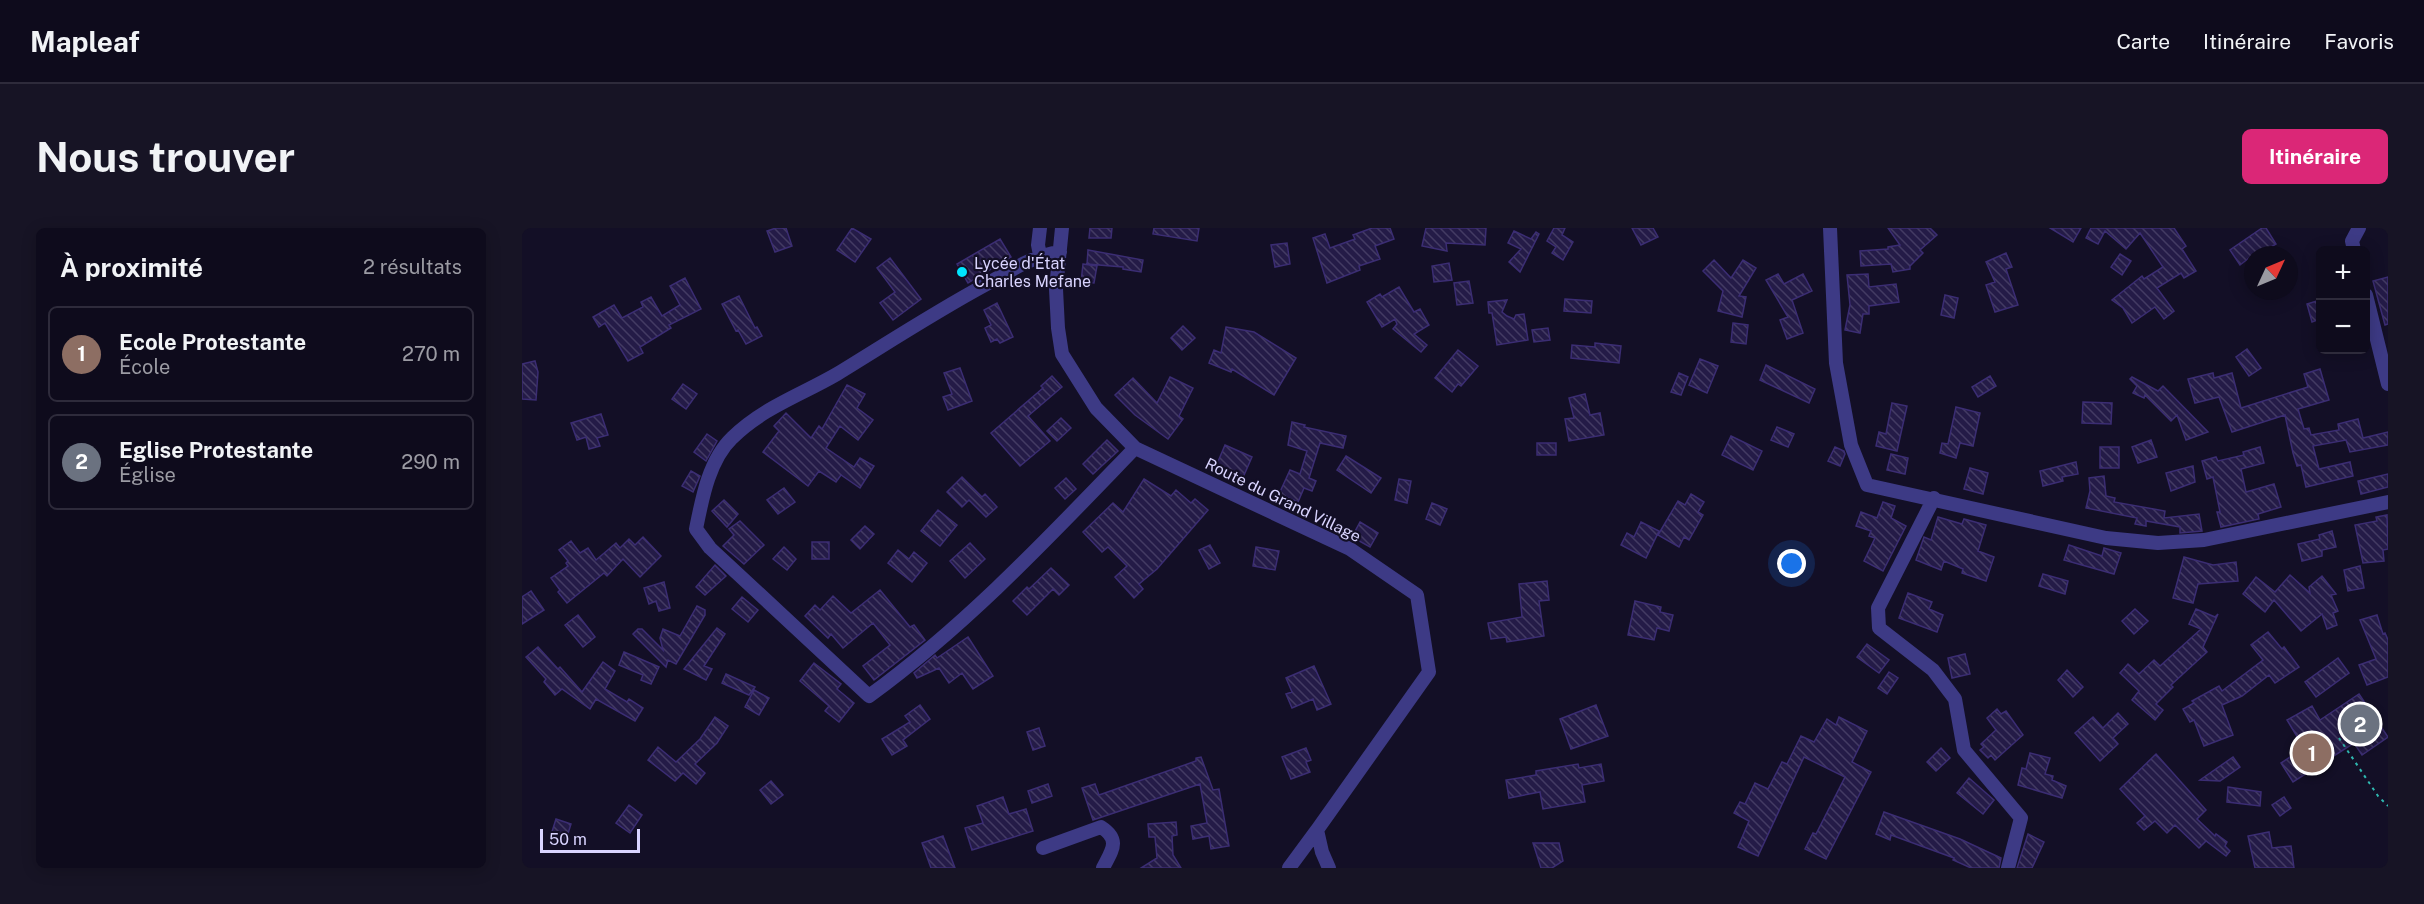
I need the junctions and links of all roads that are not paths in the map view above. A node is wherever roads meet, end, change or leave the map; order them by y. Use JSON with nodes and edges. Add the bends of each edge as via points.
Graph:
{"nodes":[{"id":1,"x":1040,"y":228,"type":"edge"},
{"id":2,"x":1062,"y":228,"type":"edge"},
{"id":3,"x":1830,"y":228,"type":"edge"},
{"id":4,"x":2359,"y":228,"type":"edge"},
{"id":5,"x":2353,"y":246,"type":"edge"},
{"id":6,"x":1060,"y":252,"type":"junction"},
{"id":7,"x":1040,"y":255,"type":"junction"},
{"id":8,"x":2367,"y":300,"type":"edge"},
{"id":9,"x":2388,"y":384,"type":"edge"},
{"id":10,"x":1135,"y":448,"type":"junction"},
{"id":11,"x":1934,"y":498,"type":"junction"},
{"id":12,"x":2388,"y":502,"type":"edge"},
{"id":13,"x":1317,"y":831,"type":"junction"},
{"id":14,"x":1043,"y":848,"type":"dead end"},
{"id":15,"x":1103,"y":868,"type":"edge"},
{"id":16,"x":1289,"y":868,"type":"edge"},
{"id":17,"x":1329,"y":868,"type":"edge"},
{"id":18,"x":2008,"y":868,"type":"edge"}],
"edges":[{"from":1,"to":7,"type":"street"},
{"from":2,"to":6,"type":"street","name":"Route du Grand Village"},
{"from":3,"to":11,"type":"street","via":[[1836,363],[1851,446],[1867,485]]},
{"from":4,"to":5,"type":"street"},
{"from":6,"to":7,"type":"street"},
{"from":6,"to":10,"type":"street","name":"Route du Grand Village","via":[[1056,289],[1062,354],[1096,408]]},
{"from":7,"to":10,"type":"street","via":[[768,409],[733,437],[716,460],[696,530],[710,548],[869,696],[952,629],[1035,552]]},
{"from":8,"to":9,"type":"street"},
{"from":10,"to":13,"type":"street","name":"Route du Grand Village","via":[[1350,549],[1417,595],[1430,672]]},
{"from":11,"to":12,"type":"street","via":[[2106,538],[2158,543],[2204,540],[2272,528]]},
{"from":11,"to":18,"type":"street","via":[[1878,608],[1879,628],[1933,670],[1955,699],[1964,750],[2021,818]]},
{"from":13,"to":16,"type":"street","name":"Route du Grand Village"},
{"from":13,"to":17,"type":"street"},
{"from":14,"to":15,"type":"street","via":[[1101,827],[1114,839]]}]}
